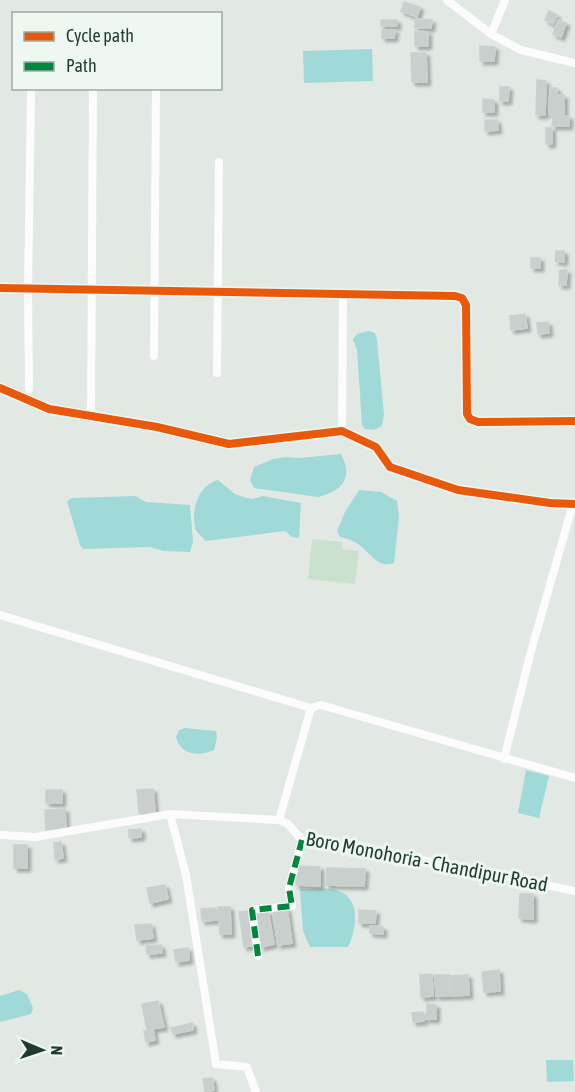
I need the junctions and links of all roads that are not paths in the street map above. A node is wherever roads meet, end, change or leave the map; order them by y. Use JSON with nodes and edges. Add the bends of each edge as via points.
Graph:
{"nodes":[{"id":1,"x":447,"y":0,"type":"edge"},
{"id":2,"x":505,"y":0,"type":"edge"},
{"id":3,"x":491,"y":34,"type":"junction"},
{"id":4,"x":575,"y":63,"type":"edge"},
{"id":5,"x":93,"y":90,"type":"edge"},
{"id":6,"x":156,"y":90,"type":"edge"},
{"id":7,"x":31,"y":93,"type":"dead end"},
{"id":8,"x":219,"y":162,"type":"dead end"},
{"id":9,"x":0,"y":288,"type":"edge"},
{"id":10,"x":28,"y":289,"type":"junction"},
{"id":11,"x":92,"y":290,"type":"junction"},
{"id":12,"x":154,"y":291,"type":"junction"},
{"id":13,"x":217,"y":292,"type":"junction"},
{"id":14,"x":343,"y":294,"type":"junction"},
{"id":15,"x":154,"y":356,"type":"dead end"},
{"id":16,"x":217,"y":373,"type":"dead end"},
{"id":17,"x":0,"y":388,"type":"edge"},
{"id":18,"x":29,"y":389,"type":"dead end"},
{"id":19,"x":92,"y":416,"type":"junction"},
{"id":20,"x":575,"y":421,"type":"edge"},
{"id":21,"x":342,"y":431,"type":"junction"},
{"id":22,"x":574,"y":504,"type":"edge"},
{"id":23,"x":0,"y":615,"type":"edge"},
{"id":24,"x":311,"y":708,"type":"junction"},
{"id":25,"x":504,"y":759,"type":"junction"},
{"id":26,"x":575,"y":778,"type":"edge"},
{"id":27,"x":170,"y":814,"type":"junction"},
{"id":28,"x":279,"y":820,"type":"junction"},
{"id":29,"x":0,"y":835,"type":"edge"},
{"id":30,"x":302,"y":840,"type":"junction"},
{"id":31,"x":575,"y":891,"type":"edge"},
{"id":32,"x":258,"y":956,"type":"dead end"},
{"id":33,"x":256,"y":1092,"type":"edge"}],
"edges":[{"from":1,"to":3,"type":"street"},
{"from":2,"to":3,"type":"street"},
{"from":3,"to":4,"type":"street","via":[[521,50]]},
{"from":5,"to":11,"type":"street"},
{"from":6,"to":12,"type":"street"},
{"from":7,"to":10,"type":"street"},
{"from":8,"to":13,"type":"street"},
{"from":9,"to":10,"type":"street"},
{"from":10,"to":11,"type":"street"},
{"from":10,"to":18,"type":"street"},
{"from":11,"to":12,"type":"street"},
{"from":11,"to":19,"type":"street"},
{"from":12,"to":13,"type":"street"},
{"from":12,"to":15,"type":"street"},
{"from":13,"to":14,"type":"street"},
{"from":13,"to":16,"type":"street"},
{"from":14,"to":20,"type":"street","via":[[462,298],[466,305],[470,419]]},
{"from":14,"to":21,"type":"street"},
{"from":17,"to":19,"type":"street","via":[[49,409]]},
{"from":19,"to":21,"type":"street","via":[[229,444]]},
{"from":21,"to":22,"type":"street","via":[[376,447],[390,467],[458,490]]},
{"from":22,"to":25,"type":"street"},
{"from":23,"to":24,"type":"street"},
{"from":24,"to":25,"type":"street","via":[[321,705]]},
{"from":24,"to":28,"type":"street"},
{"from":25,"to":26,"type":"street"},
{"from":27,"to":28,"type":"street"},
{"from":27,"to":29,"type":"street","via":[[35,837]]},
{"from":27,"to":33,"type":"street","via":[[186,875],[216,1064],[247,1067]]},
{"from":28,"to":30,"type":"street","name":"Boro Monohoria - Chandipur Road"},
{"from":30,"to":31,"type":"street","name":"Boro Monohoria - Chandipur Road"},
{"from":30,"to":32,"type":"street","via":[[289,888],[292,906],[252,910]]}]}
